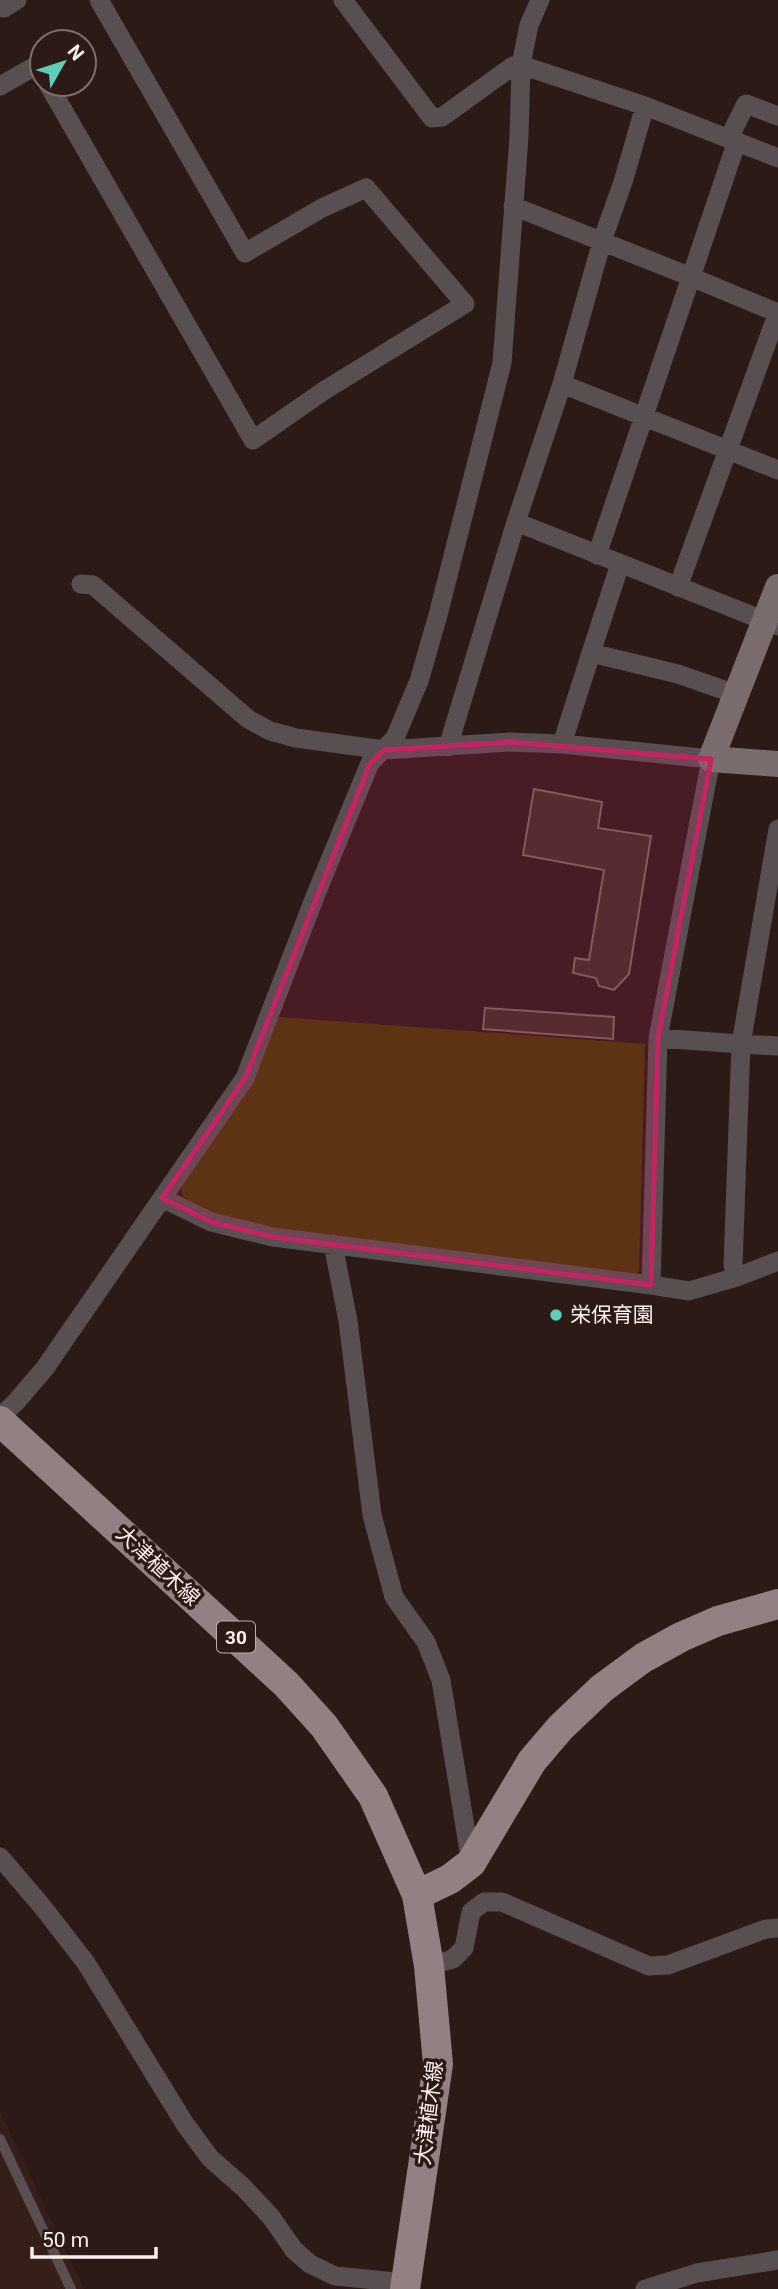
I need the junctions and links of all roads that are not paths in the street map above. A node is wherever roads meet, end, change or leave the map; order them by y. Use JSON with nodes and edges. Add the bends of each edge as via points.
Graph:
{"nodes":[{"id":1,"x":17,"y":0,"type":"edge"},
{"id":2,"x":99,"y":0,"type":"edge"},
{"id":3,"x":343,"y":0,"type":"edge"},
{"id":4,"x":540,"y":0,"type":"edge"},
{"id":5,"x":0,"y":1,"type":"edge"},
{"id":6,"x":522,"y":65,"type":"junction"},
{"id":7,"x":28,"y":70,"type":"edge"},
{"id":8,"x":0,"y":86,"type":"edge"},
{"id":9,"x":56,"y":98,"type":"edge"},
{"id":10,"x":645,"y":106,"type":"junction"},
{"id":11,"x":778,"y":116,"type":"edge"},
{"id":12,"x":733,"y":139,"type":"junction"},
{"id":13,"x":778,"y":158,"type":"edge"},
{"id":14,"x":513,"y":206,"type":"junction"},
{"id":15,"x":603,"y":241,"type":"junction"},
{"id":16,"x":691,"y":277,"type":"junction"},
{"id":17,"x":778,"y":313,"type":"edge"},
{"id":18,"x":562,"y":384,"type":"junction"},
{"id":19,"x":644,"y":417,"type":"junction"},
{"id":20,"x":728,"y":450,"type":"junction"},
{"id":21,"x":778,"y":470,"type":"edge"},
{"id":22,"x":516,"y":522,"type":"junction"},
{"id":23,"x":597,"y":555,"type":"junction"},
{"id":24,"x":620,"y":564,"type":"junction"},
{"id":25,"x":81,"y":584,"type":"dead end"},
{"id":26,"x":678,"y":587,"type":"junction"},
{"id":27,"x":778,"y":587,"type":"edge"},
{"id":28,"x":771,"y":623,"type":"edge"},
{"id":29,"x":591,"y":653,"type":"junction"},
{"id":30,"x":735,"y":694,"type":"junction"},
{"id":31,"x":562,"y":744,"type":"junction"},
{"id":32,"x":448,"y":747,"type":"junction"},
{"id":33,"x":384,"y":750,"type":"junction"},
{"id":34,"x":711,"y":758,"type":"junction"},
{"id":35,"x":778,"y":764,"type":"edge"},
{"id":36,"x":778,"y":830,"type":"edge"},
{"id":37,"x":658,"y":1038,"type":"junction"},
{"id":38,"x":741,"y":1044,"type":"junction"},
{"id":39,"x":778,"y":1046,"type":"edge"},
{"id":40,"x":162,"y":1198,"type":"junction"},
{"id":41,"x":333,"y":1244,"type":"junction"},
{"id":42,"x":778,"y":1261,"type":"edge"},
{"id":43,"x":737,"y":1277,"type":"junction"},
{"id":44,"x":651,"y":1285,"type":"junction"},
{"id":45,"x":0,"y":1419,"type":"edge"},
{"id":46,"x":778,"y":1604,"type":"edge"},
{"id":47,"x":0,"y":1857,"type":"edge"},
{"id":48,"x":471,"y":1863,"type":"junction"},
{"id":49,"x":417,"y":1895,"type":"junction"},
{"id":50,"x":778,"y":1928,"type":"edge"},
{"id":51,"x":429,"y":1966,"type":"junction"},
{"id":52,"x":0,"y":2139,"type":"edge"},
{"id":53,"x":778,"y":2260,"type":"edge"},
{"id":54,"x":407,"y":2287,"type":"edge"},
{"id":55,"x":71,"y":2289,"type":"edge"},
{"id":56,"x":645,"y":2289,"type":"edge"}],
"edges":[{"from":1,"to":5,"type":"street","via":[[4,8]]},
{"from":2,"to":9,"type":"street","via":[[245,253],[366,187],[465,304],[253,440]]},
{"from":3,"to":6,"type":"street","via":[[432,118],[442,117],[513,66]]},
{"from":4,"to":6,"type":"street","via":[[528,25]]},
{"from":6,"to":10,"type":"street"},
{"from":6,"to":14,"type":"street"},
{"from":7,"to":8,"type":"street"},
{"from":10,"to":12,"type":"street"},
{"from":10,"to":15,"type":"street"},
{"from":11,"to":12,"type":"street","via":[[746,104]]},
{"from":12,"to":13,"type":"street"},
{"from":12,"to":16,"type":"street"},
{"from":14,"to":15,"type":"street"},
{"from":14,"to":33,"type":"street","via":[[502,363],[419,681],[395,738]]},
{"from":15,"to":16,"type":"street"},
{"from":15,"to":18,"type":"street"},
{"from":16,"to":17,"type":"street"},
{"from":16,"to":19,"type":"street"},
{"from":17,"to":20,"type":"street"},
{"from":18,"to":19,"type":"street"},
{"from":18,"to":22,"type":"street"},
{"from":19,"to":20,"type":"street"},
{"from":19,"to":23,"type":"street"},
{"from":20,"to":21,"type":"street"},
{"from":20,"to":26,"type":"street"},
{"from":22,"to":23,"type":"street"},
{"from":22,"to":32,"type":"street"},
{"from":23,"to":24,"type":"street"},
{"from":24,"to":26,"type":"street"},
{"from":24,"to":29,"type":"street"},
{"from":25,"to":33,"type":"street","via":[[93,585],[248,719],[296,738]]},
{"from":26,"to":28,"type":"street"},
{"from":27,"to":28,"type":"street"},
{"from":28,"to":30,"type":"street"},
{"from":29,"to":30,"type":"street","via":[[678,674]]},
{"from":29,"to":31,"type":"street"},
{"from":30,"to":34,"type":"street"},
{"from":31,"to":32,"type":"street"},
{"from":31,"to":34,"type":"street"},
{"from":32,"to":33,"type":"street"},
{"from":33,"to":40,"type":"street","via":[[370,763],[245,1078]]},
{"from":34,"to":35,"type":"street"},
{"from":34,"to":37,"type":"street"},
{"from":36,"to":38,"type":"street"},
{"from":37,"to":38,"type":"street"},
{"from":37,"to":44,"type":"street"},
{"from":38,"to":39,"type":"street"},
{"from":38,"to":43,"type":"street","via":[[733,1265]]},
{"from":40,"to":41,"type":"street","via":[[211,1222],[273,1237]]},
{"from":40,"to":45,"type":"street","via":[[44,1368]]},
{"from":41,"to":44,"type":"street"},
{"from":41,"to":48,"type":"street","via":[[348,1321],[372,1515],[394,1597],[426,1642],[441,1680]]},
{"from":42,"to":43,"type":"street"},
{"from":43,"to":44,"type":"street","via":[[688,1292]]},
{"from":45,"to":49,"type":"main road","name":"大津植木線","number":"30","via":[[286,1684],[324,1726],[373,1796]]},
{"from":46,"to":48,"type":"main road","via":[[681,1637],[601,1689],[531,1761]]},
{"from":47,"to":54,"type":"street","via":[[86,1963],[210,2158],[271,2217],[294,2250],[335,2276]]},
{"from":48,"to":49,"type":"main road"},
{"from":49,"to":51,"type":"main road","name":"大津植木線","number":"30"},
{"from":50,"to":51,"type":"street","via":[[668,1965],[649,1966],[502,1902],[484,1902],[471,1912],[464,1948],[453,1959]]},
{"from":51,"to":54,"type":"main road","name":"大津植木線","number":"30","via":[[438,2064]]},
{"from":52,"to":55,"type":"lane"},
{"from":53,"to":56,"type":"street","via":[[697,2273]]}]}
